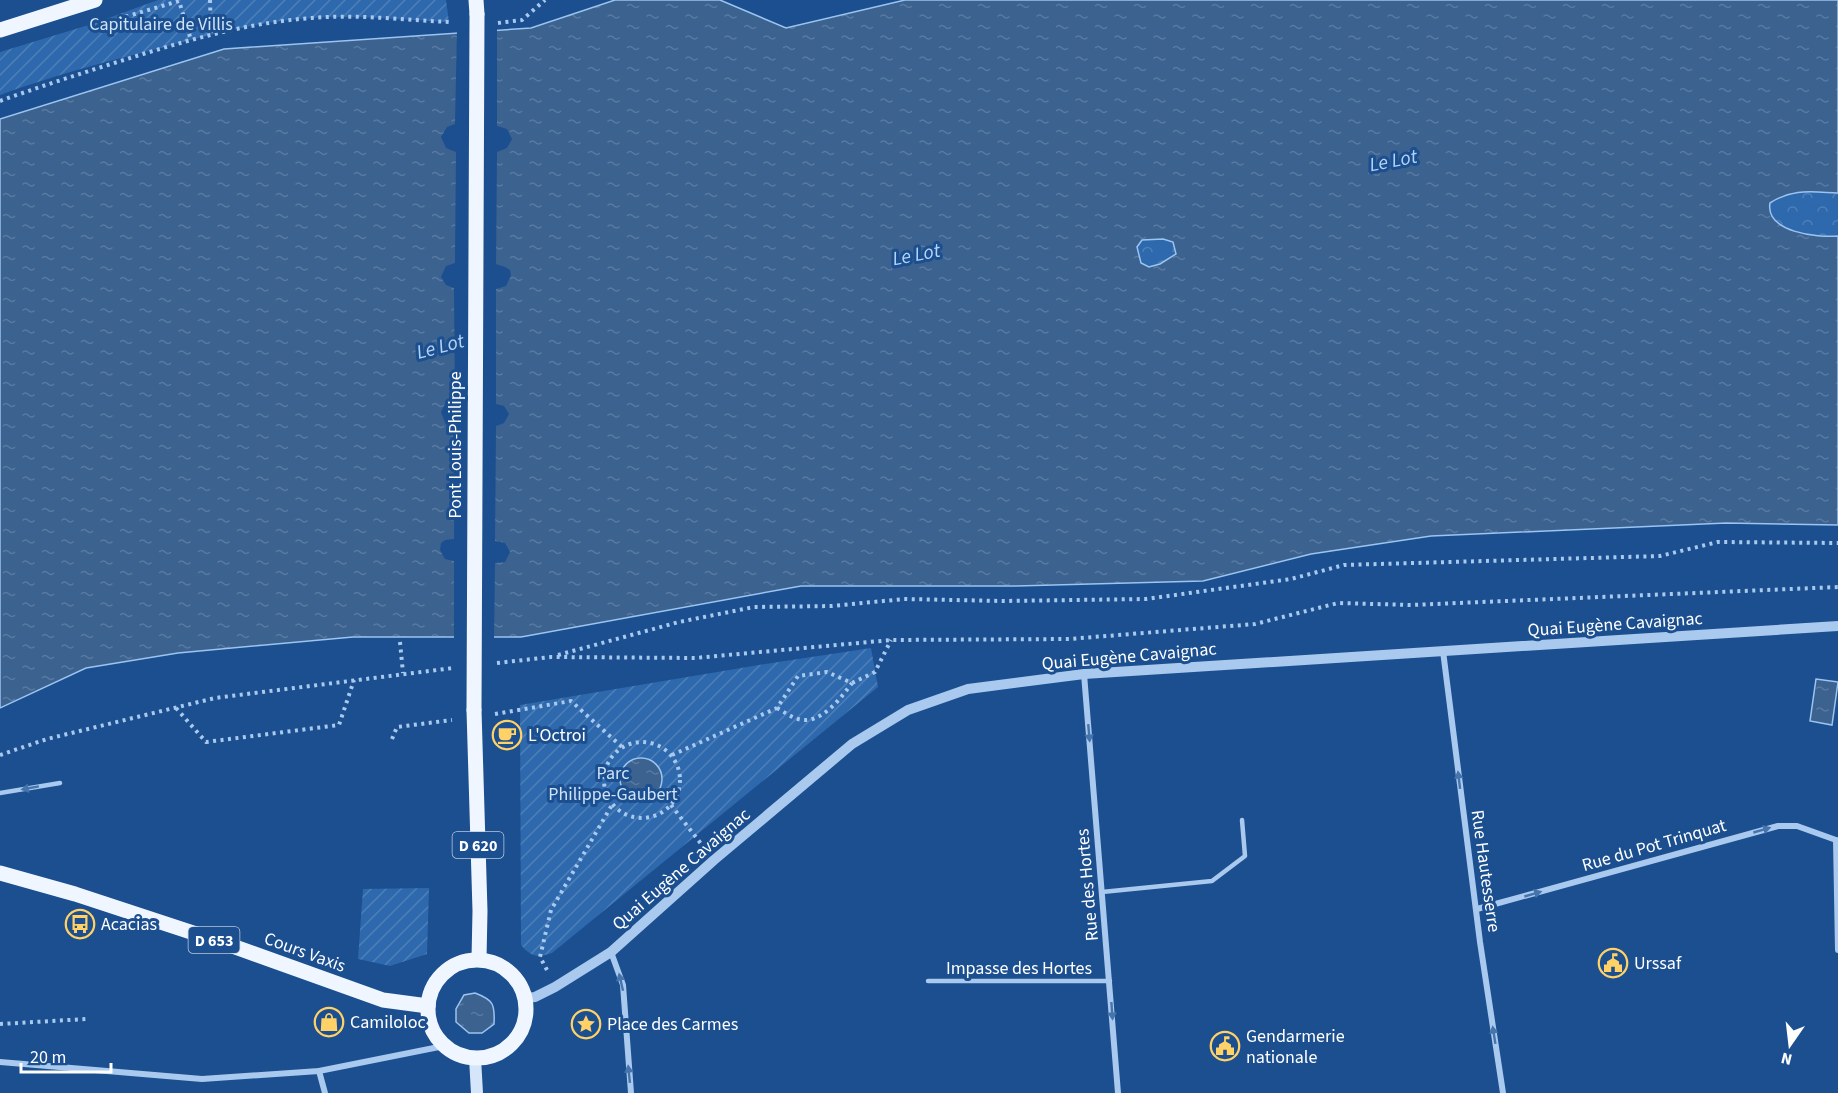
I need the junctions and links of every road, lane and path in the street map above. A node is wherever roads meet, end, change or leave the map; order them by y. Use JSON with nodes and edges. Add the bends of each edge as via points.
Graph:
{"nodes":[{"id":1,"x":210,"y":0,"type":"edge"},
{"id":2,"x":545,"y":0,"type":"edge"},
{"id":3,"x":93,"y":1,"type":"edge"},
{"id":4,"x":476,"y":7,"type":"edge"},
{"id":5,"x":449,"y":22,"type":"dead end"},
{"id":6,"x":497,"y":23,"type":"dead end"},
{"id":7,"x":0,"y":30,"type":"edge"},
{"id":8,"x":211,"y":33,"type":"junction"},
{"id":9,"x":191,"y":40,"type":"junction"},
{"id":10,"x":0,"y":101,"type":"edge"},
{"id":11,"x":1838,"y":543,"type":"edge"},
{"id":12,"x":1838,"y":587,"type":"edge"},
{"id":13,"x":1838,"y":626,"type":"edge"},
{"id":14,"x":891,"y":640,"type":"junction"},
{"id":15,"x":400,"y":642,"type":"dead end"},
{"id":16,"x":1443,"y":651,"type":"junction"},
{"id":17,"x":551,"y":657,"type":"junction"},
{"id":18,"x":496,"y":663,"type":"dead end"},
{"id":19,"x":462,"y":667,"type":"dead end"},
{"id":20,"x":403,"y":673,"type":"junction"},
{"id":21,"x":1084,"y":674,"type":"junction"},
{"id":22,"x":354,"y":680,"type":"junction"},
{"id":23,"x":852,"y":683,"type":"junction"},
{"id":24,"x":176,"y":708,"type":"junction"},
{"id":25,"x":777,"y":708,"type":"junction"},
{"id":26,"x":493,"y":715,"type":"dead end"},
{"id":27,"x":456,"y":720,"type":"dead end"},
{"id":28,"x":392,"y":739,"type":"dead end"},
{"id":29,"x":622,"y":747,"type":"junction"},
{"id":30,"x":0,"y":755,"type":"edge"},
{"id":31,"x":672,"y":755,"type":"junction"},
{"id":32,"x":60,"y":783,"type":"dead end"},
{"id":33,"x":0,"y":793,"type":"edge"},
{"id":34,"x":612,"y":805,"type":"junction"},
{"id":35,"x":671,"y":806,"type":"junction"},
{"id":36,"x":1242,"y":820,"type":"dead end"},
{"id":37,"x":1837,"y":839,"type":"edge"},
{"id":38,"x":714,"y":860,"type":"junction"},
{"id":39,"x":0,"y":873,"type":"edge"},
{"id":40,"x":1102,"y":892,"type":"junction"},
{"id":41,"x":1477,"y":909,"type":"junction"},
{"id":42,"x":1838,"y":950,"type":"edge"},
{"id":43,"x":611,"y":952,"type":"junction"},
{"id":44,"x":479,"y":959,"type":"junction"},
{"id":45,"x":928,"y":981,"type":"dead end"},
{"id":46,"x":1110,"y":981,"type":"junction"},
{"id":47,"x":555,"y":987,"type":"junction"},
{"id":48,"x":526,"y":998,"type":"junction"},
{"id":49,"x":428,"y":1006,"type":"junction"},
{"id":50,"x":86,"y":1019,"type":"dead end"},
{"id":51,"x":0,"y":1024,"type":"edge"},
{"id":52,"x":444,"y":1046,"type":"junction"},
{"id":53,"x":474,"y":1058,"type":"junction"},
{"id":54,"x":0,"y":1062,"type":"edge"},
{"id":55,"x":319,"y":1071,"type":"junction"},
{"id":56,"x":325,"y":1093,"type":"edge"},
{"id":57,"x":477,"y":1093,"type":"edge"},
{"id":58,"x":631,"y":1093,"type":"edge"},
{"id":59,"x":1118,"y":1093,"type":"edge"},
{"id":60,"x":1503,"y":1093,"type":"edge"}],
"edges":[{"from":1,"to":8,"type":"path"},
{"from":2,"to":6,"type":"path","via":[[522,20]]},
{"from":3,"to":7,"type":"main road"},
{"from":3,"to":9,"type":"path","via":[[98,25],[179,1]]},
{"from":4,"to":44,"type":"main road","name":"Pont Louis-Philippe","number":"D 620","bridge":true,"via":[[474,710]]},
{"from":5,"to":8,"type":"path","via":[[313,18]]},
{"from":8,"to":9,"type":"path"},
{"from":9,"to":10,"type":"path"},
{"from":11,"to":17,"type":"path","via":[[1718,542],[1660,556],[1344,565],[1292,579],[1146,599],[904,599],[832,606],[754,607],[679,622]]},
{"from":12,"to":14,"type":"path","via":[[1411,605],[1338,603],[1255,624],[1070,639]]},
{"from":13,"to":16,"type":"street","name":"Quai Eugène Cavaignac"},
{"from":14,"to":17,"type":"path","via":[[695,658]]},
{"from":14,"to":23,"type":"path","via":[[875,672]]},
{"from":15,"to":20,"type":"path"},
{"from":16,"to":21,"type":"street","name":"Quai Eugène Cavaignac"},
{"from":41,"to":16,"type":"street","name":"Rue Hautesserre","one_way":true},
{"from":17,"to":18,"type":"path"},
{"from":19,"to":20,"type":"path"},
{"from":20,"to":22,"type":"path"},
{"from":21,"to":38,"type":"street","name":"Quai Eugène Cavaignac","via":[[968,689],[908,710],[852,744]]},
{"from":21,"to":40,"type":"street","name":"Rue des Hortes","one_way":true},
{"from":22,"to":24,"type":"path","via":[[215,698]]},
{"from":22,"to":24,"type":"path","via":[[339,725],[206,742]]},
{"from":23,"to":25,"type":"path","via":[[839,701],[816,718],[800,720]]},
{"from":23,"to":25,"type":"path","via":[[826,672],[798,676]]},
{"from":24,"to":30,"type":"path","via":[[47,739]]},
{"from":25,"to":31,"type":"path"},
{"from":26,"to":29,"type":"path","via":[[571,701]]},
{"from":27,"to":28,"type":"path","via":[[397,727]]},
{"from":29,"to":31,"type":"path","via":[[643,741]]},
{"from":29,"to":34,"type":"path","via":[[612,756],[603,780]]},
{"from":31,"to":35,"type":"path","via":[[678,764],[680,786]]},
{"from":32,"to":33,"type":"lane","one_way":true},
{"from":34,"to":35,"type":"path","via":[[622,813],[642,818],[661,814]]},
{"from":34,"to":47,"type":"path","via":[[551,910],[540,957]]},
{"from":35,"to":38,"type":"path"},
{"from":36,"to":40,"type":"lane","via":[[1245,856],[1212,881]]},
{"from":41,"to":37,"type":"street","name":"Rue du Pot Trinquat","one_way":true,"via":[[1778,826],[1797,826]]},
{"from":37,"to":42,"type":"street"},
{"from":38,"to":43,"type":"street","name":"Quai Eugène Cavaignac"},
{"from":39,"to":49,"type":"main road","name":"Cours Vaxis","number":"D 653","via":[[224,943],[383,1000]]},
{"from":40,"to":46,"type":"street","name":"Rue des Hortes"},
{"from":60,"to":41,"type":"street","name":"Rue Hautesserre","one_way":true},
{"from":43,"to":47,"type":"street","name":"Quai Eugène Cavaignac"},
{"from":58,"to":43,"type":"street","one_way":true,"via":[[623,984]]},
{"from":44,"to":48,"type":"main road","via":[[507,969]]},
{"from":44,"to":49,"type":"main road","via":[[464,961],[438,978]]},
{"from":45,"to":46,"type":"lane","name":"Impasse des Hortes"},
{"from":46,"to":59,"type":"street","name":"Rue des Hortes","one_way":true},
{"from":47,"to":48,"type":"street","name":"Quai Eugène Cavaignac"},
{"from":48,"to":53,"type":"main road","via":[[524,1025],[516,1039],[490,1056]]},
{"from":49,"to":52,"type":"main road","via":[[429,1021]]},
{"from":50,"to":51,"type":"path"},
{"from":52,"to":53,"type":"main road"},
{"from":52,"to":55,"type":"street"},
{"from":53,"to":57,"type":"main road"},
{"from":54,"to":55,"type":"street","via":[[202,1079]]},
{"from":55,"to":56,"type":"street"}]}
